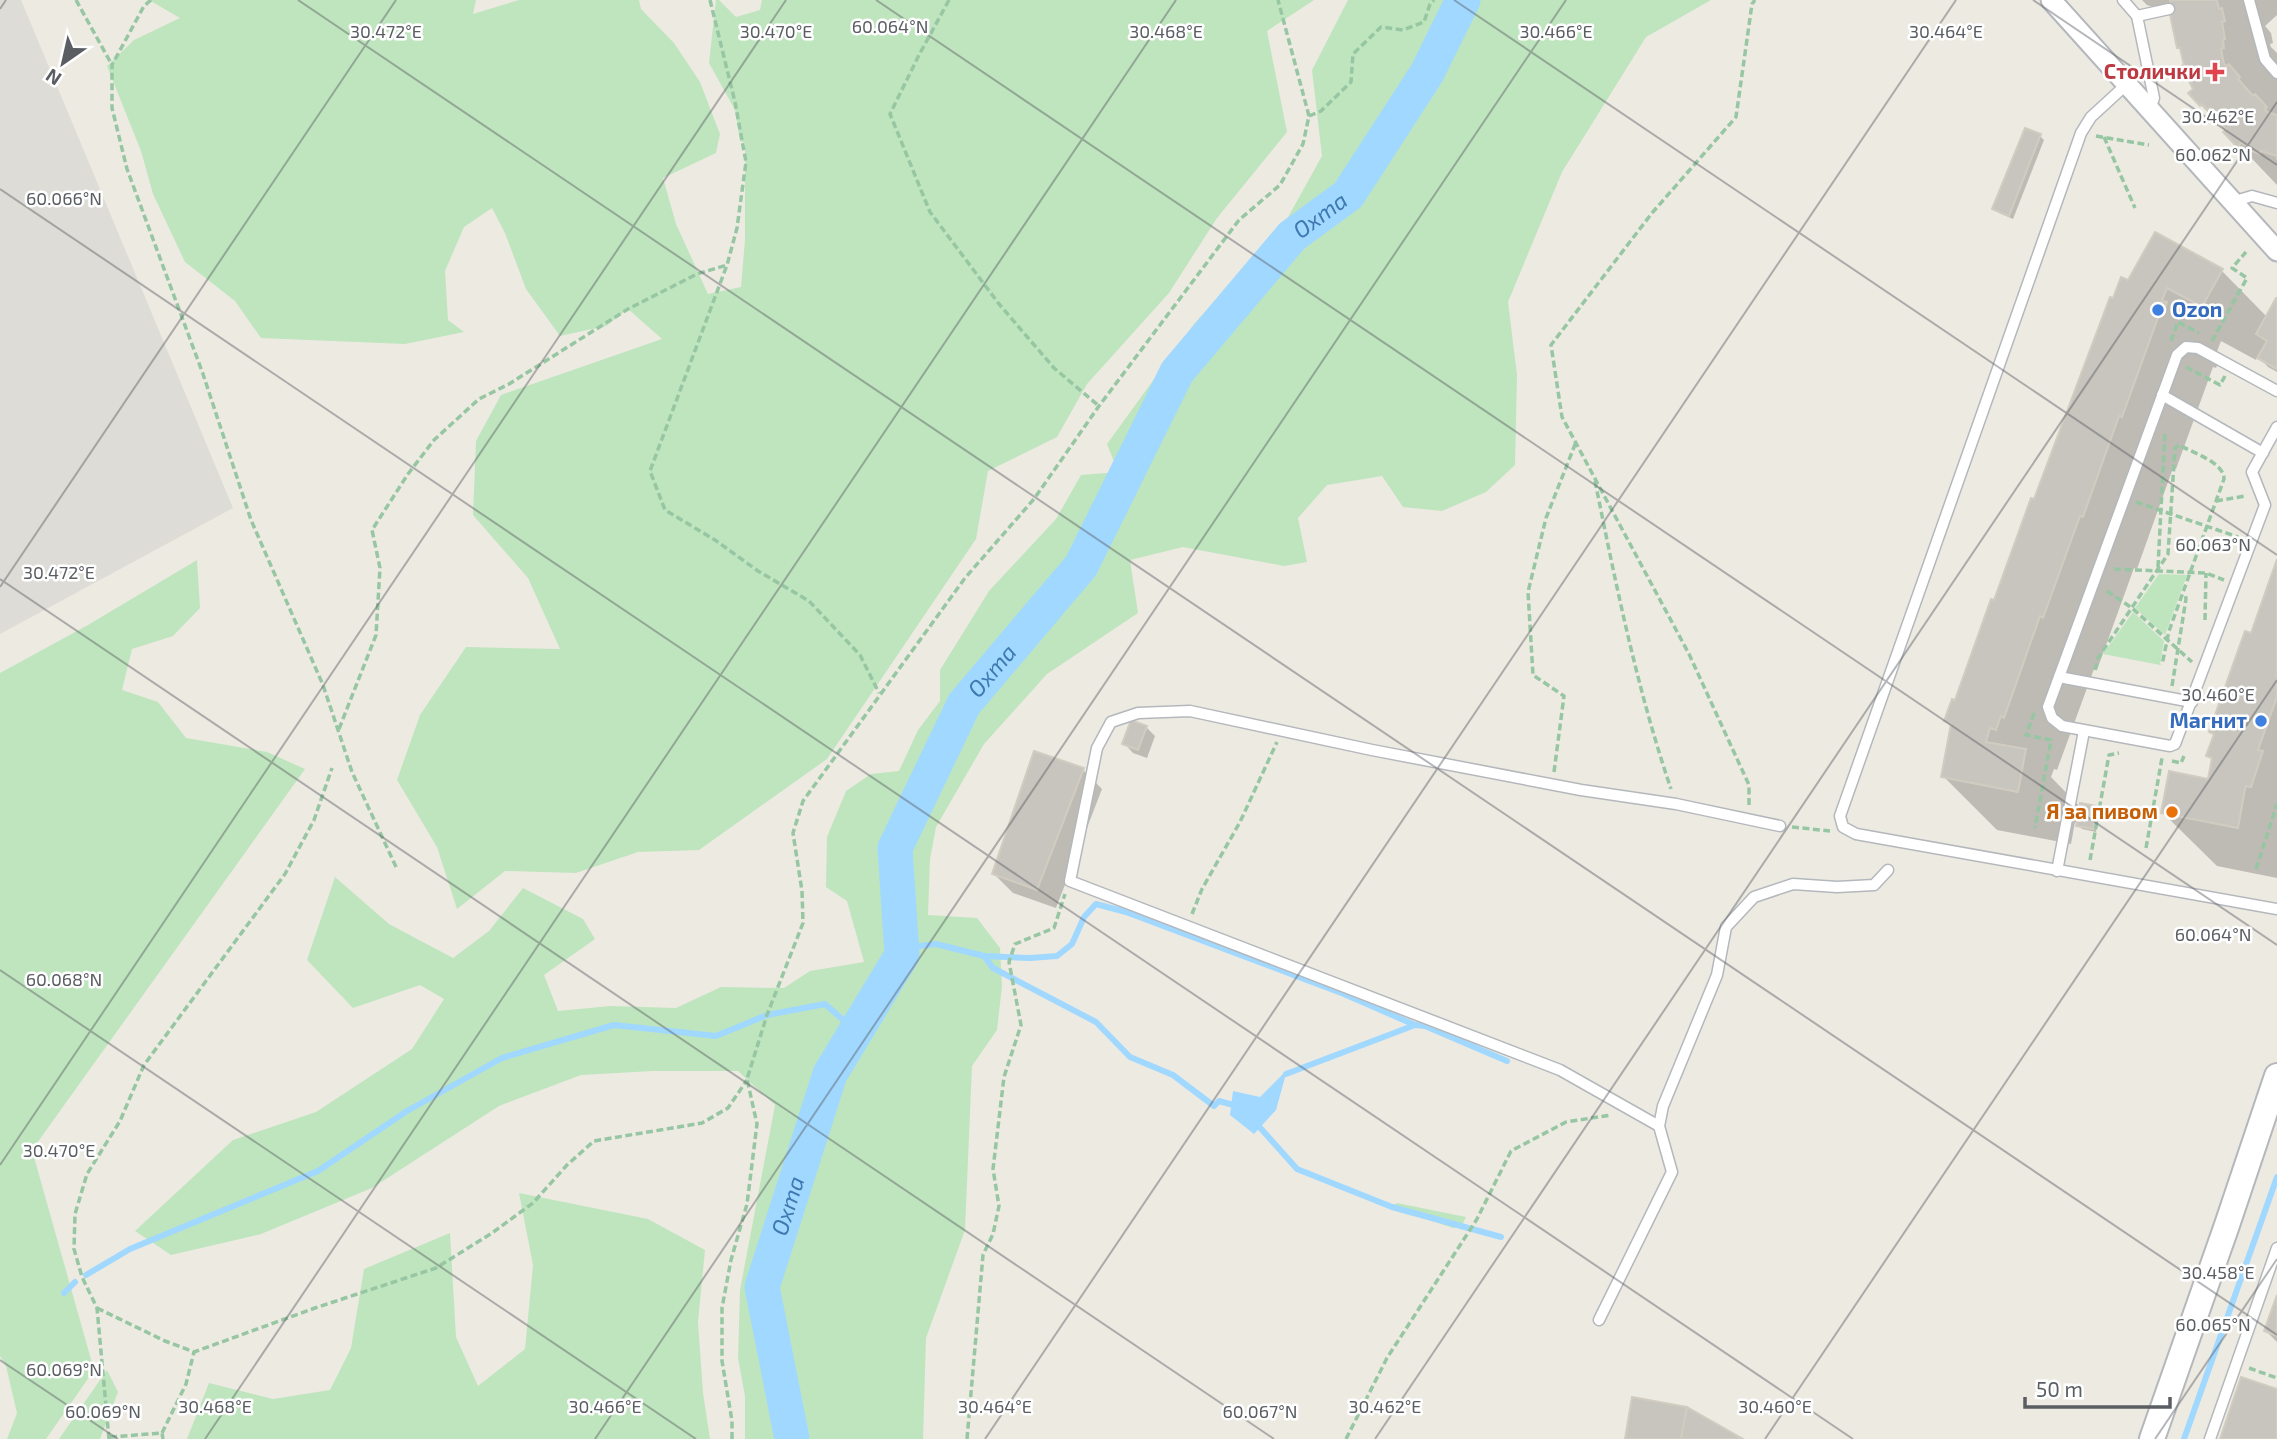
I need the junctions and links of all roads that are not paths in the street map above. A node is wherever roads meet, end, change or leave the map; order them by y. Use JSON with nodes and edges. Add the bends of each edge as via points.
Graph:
{"nodes":[{"id":1,"x":2051,"y":0,"type":"edge"},
{"id":2,"x":2123,"y":0,"type":"edge"},
{"id":3,"x":2249,"y":0,"type":"edge"},
{"id":4,"x":2169,"y":9,"type":"dead end"},
{"id":5,"x":2137,"y":16,"type":"junction"},
{"id":6,"x":2277,"y":73,"type":"edge"},
{"id":7,"x":2127,"y":84,"type":"junction"},
{"id":8,"x":2149,"y":109,"type":"junction"},
{"id":9,"x":2232,"y":202,"type":"junction"},
{"id":10,"x":2277,"y":203,"type":"edge"},
{"id":11,"x":2277,"y":251,"type":"edge"},
{"id":12,"x":2277,"y":391,"type":"edge"},
{"id":13,"x":2162,"y":395,"type":"junction"},
{"id":14,"x":2277,"y":426,"type":"edge"},
{"id":15,"x":2263,"y":453,"type":"junction"},
{"id":16,"x":2059,"y":677,"type":"junction"},
{"id":17,"x":2192,"y":702,"type":"junction"},
{"id":18,"x":2084,"y":731,"type":"junction"},
{"id":19,"x":1780,"y":826,"type":"road end"},
{"id":20,"x":1888,"y":870,"type":"dead end"},
{"id":21,"x":2057,"y":871,"type":"junction"},
{"id":22,"x":2277,"y":909,"type":"edge"},
{"id":23,"x":2277,"y":1076,"type":"edge"},
{"id":24,"x":1659,"y":1126,"type":"junction"},
{"id":25,"x":2277,"y":1248,"type":"edge"},
{"id":26,"x":1599,"y":1320,"type":"dead end"},
{"id":27,"x":2152,"y":1439,"type":"edge"},
{"id":28,"x":2210,"y":1439,"type":"edge"}],
"edges":[{"from":1,"to":7,"type":"street"},
{"from":2,"to":5,"type":"lane"},
{"from":3,"to":6,"type":"lane","via":[[2265,59]]},
{"from":4,"to":5,"type":"lane"},
{"from":5,"to":8,"type":"lane","via":[[2154,98]]},
{"from":7,"to":8,"type":"street"},
{"from":7,"to":21,"type":"lane","via":[[2091,117],[2081,133],[1840,816],[1843,827],[1856,834]]},
{"from":8,"to":9,"type":"street"},
{"from":9,"to":10,"type":"lane","via":[[2252,196]]},
{"from":9,"to":11,"type":"street"},
{"from":12,"to":13,"type":"lane","via":[[2198,348],[2186,347],[2177,355]]},
{"from":13,"to":15,"type":"lane"},
{"from":13,"to":16,"type":"lane"},
{"from":14,"to":15,"type":"lane"},
{"from":15,"to":17,"type":"lane","via":[[2252,472],[2265,505]]},
{"from":16,"to":17,"type":"lane"},
{"from":16,"to":18,"type":"lane","via":[[2049,707],[2052,718],[2062,726]]},
{"from":17,"to":18,"type":"lane","via":[[2178,739],[2170,746]]},
{"from":18,"to":21,"type":"lane"},
{"from":19,"to":24,"type":"lane","via":[[1190,711],[1138,713],[1111,722],[1097,748],[1070,880],[1560,1070]]},
{"from":20,"to":24,"type":"lane","via":[[1874,885],[1793,884],[1754,897],[1726,927],[1717,975]]},
{"from":21,"to":22,"type":"lane"},
{"from":23,"to":27,"type":"street"},
{"from":24,"to":26,"type":"lane","via":[[1672,1172]]},
{"from":25,"to":28,"type":"lane"}]}
